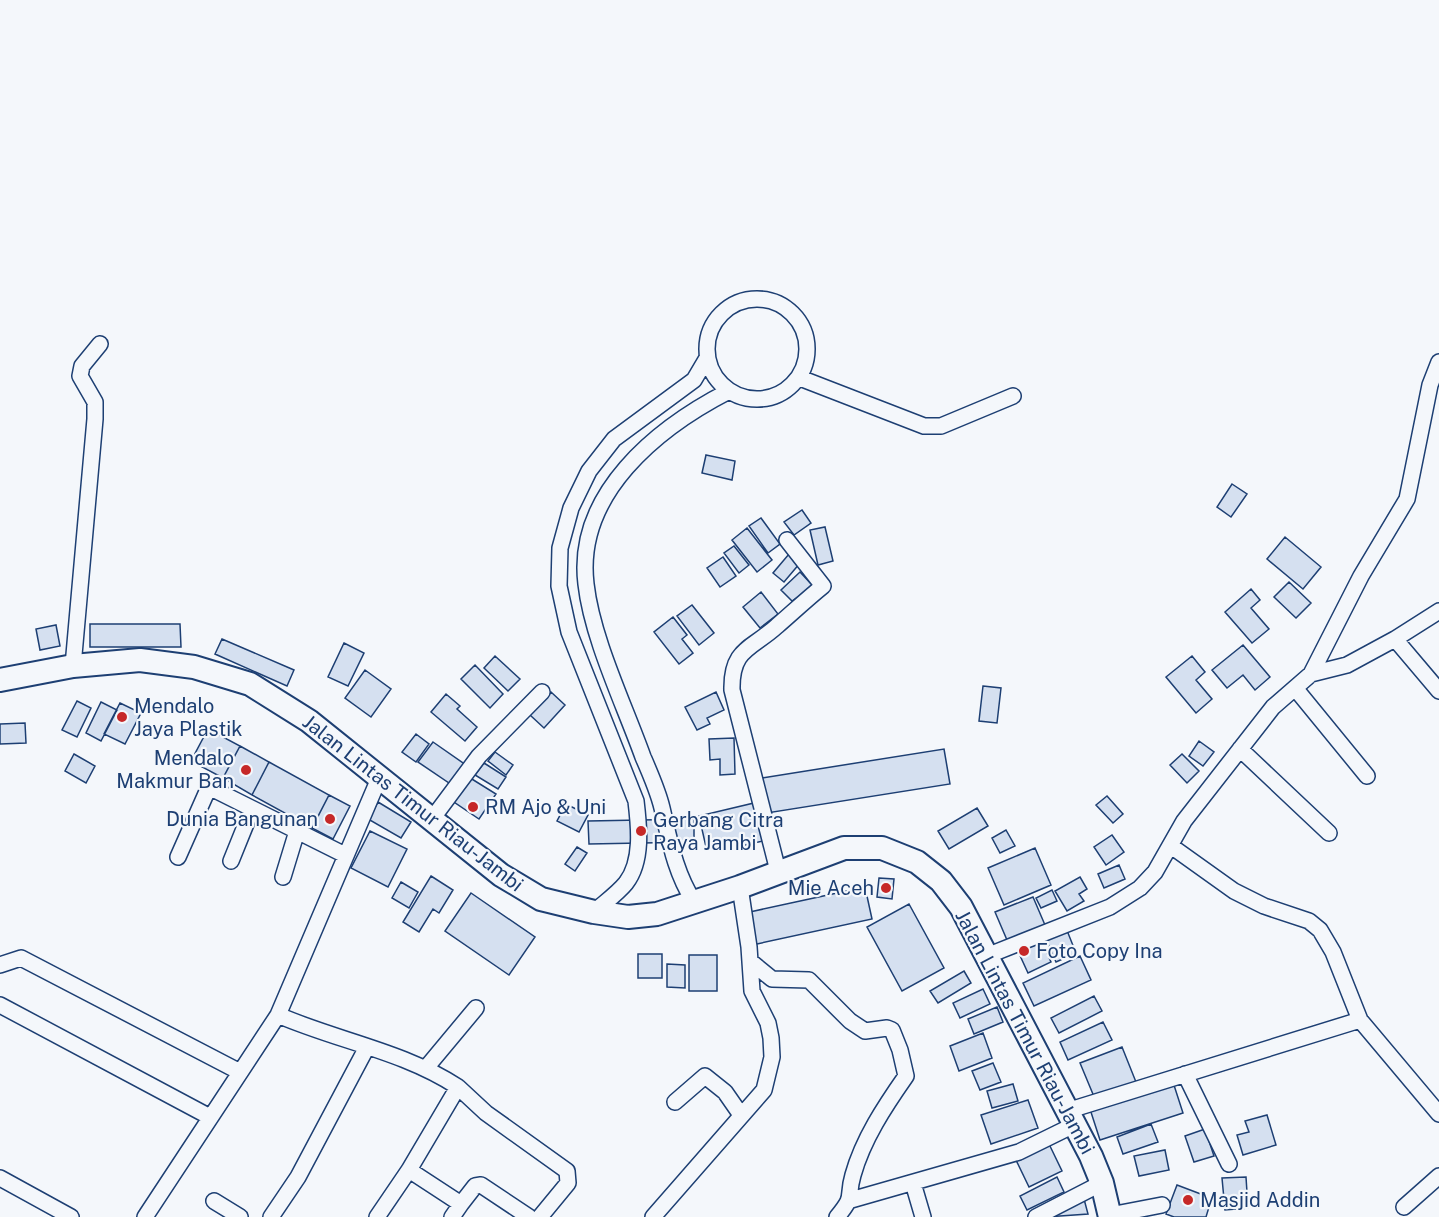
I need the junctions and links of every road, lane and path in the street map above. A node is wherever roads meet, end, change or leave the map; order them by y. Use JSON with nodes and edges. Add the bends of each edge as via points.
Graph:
{"nodes":[{"id":1,"x":100,"y":344,"type":"dead end"},
{"id":2,"x":707,"y":358,"type":"junction"},
{"id":3,"x":1439,"y":362,"type":"edge"},
{"id":4,"x":800,"y":378,"type":"junction"},
{"id":5,"x":729,"y":391,"type":"junction"},
{"id":6,"x":1013,"y":396,"type":"dead end"},
{"id":7,"x":787,"y":540,"type":"dead end"},
{"id":8,"x":1439,"y":611,"type":"edge"},
{"id":9,"x":1395,"y":639,"type":"junction"},
{"id":10,"x":73,"y":666,"type":"junction"},
{"id":11,"x":1311,"y":674,"type":"junction"},
{"id":12,"x":0,"y":681,"type":"edge"},
{"id":13,"x":1295,"y":688,"type":"junction"},
{"id":14,"x":1439,"y":690,"type":"edge"},
{"id":15,"x":542,"y":692,"type":"dead end"},
{"id":16,"x":1240,"y":749,"type":"junction"},
{"id":17,"x":380,"y":776,"type":"junction"},
{"id":18,"x":1367,"y":776,"type":"dead end"},
{"id":19,"x":252,"y":809,"type":"junction"},
{"id":20,"x":432,"y":819,"type":"junction"},
{"id":21,"x":297,"y":831,"type":"junction"},
{"id":22,"x":1329,"y":832,"type":"dead end"},
{"id":23,"x":1171,"y":846,"type":"junction"},
{"id":24,"x":345,"y":855,"type":"junction"},
{"id":25,"x":178,"y":857,"type":"dead end"},
{"id":26,"x":231,"y":861,"type":"dead end"},
{"id":27,"x":778,"y":871,"type":"junction"},
{"id":28,"x":283,"y":877,"type":"dead end"},
{"id":29,"x":740,"y":887,"type":"junction"},
{"id":30,"x":694,"y":902,"type":"junction"},
{"id":31,"x":594,"y":912,"type":"junction"},
{"id":32,"x":989,"y":955,"type":"junction"},
{"id":33,"x":750,"y":962,"type":"junction"},
{"id":34,"x":0,"y":965,"type":"edge"},
{"id":35,"x":0,"y":1005,"type":"edge"},
{"id":36,"x":476,"y":1008,"type":"dead end"},
{"id":37,"x":278,"y":1014,"type":"junction"},
{"id":38,"x":1360,"y":1020,"type":"junction"},
{"id":39,"x":367,"y":1047,"type":"junction"},
{"id":40,"x":426,"y":1068,"type":"junction"},
{"id":41,"x":240,"y":1072,"type":"junction"},
{"id":42,"x":1185,"y":1074,"type":"junction"},
{"id":43,"x":459,"y":1087,"type":"junction"},
{"id":44,"x":675,"y":1102,"type":"dead end"},
{"id":45,"x":1439,"y":1114,"type":"edge"},
{"id":46,"x":741,"y":1115,"type":"junction"},
{"id":47,"x":210,"y":1117,"type":"junction"},
{"id":48,"x":1073,"y":1117,"type":"junction"},
{"id":49,"x":1229,"y":1164,"type":"dead end"},
{"id":50,"x":409,"y":1170,"type":"junction"},
{"id":51,"x":1439,"y":1176,"type":"edge"},
{"id":52,"x":0,"y":1178,"type":"edge"},
{"id":53,"x":913,"y":1183,"type":"junction"},
{"id":54,"x":1102,"y":1183,"type":"junction"},
{"id":55,"x":851,"y":1200,"type":"junction"},
{"id":56,"x":214,"y":1201,"type":"dead end"},
{"id":57,"x":461,"y":1204,"type":"junction"},
{"id":58,"x":1162,"y":1205,"type":"dead end"},
{"id":59,"x":1404,"y":1208,"type":"dead end"},
{"id":60,"x":1110,"y":1216,"type":"edge"},
{"id":61,"x":71,"y":1217,"type":"edge"},
{"id":62,"x":145,"y":1217,"type":"edge"},
{"id":63,"x":240,"y":1217,"type":"edge"},
{"id":64,"x":271,"y":1217,"type":"edge"},
{"id":65,"x":377,"y":1217,"type":"edge"},
{"id":66,"x":452,"y":1217,"type":"edge"},
{"id":67,"x":529,"y":1217,"type":"edge"},
{"id":68,"x":540,"y":1217,"type":"edge"},
{"id":69,"x":653,"y":1217,"type":"edge"},
{"id":70,"x":837,"y":1217,"type":"edge"},
{"id":71,"x":922,"y":1217,"type":"edge"},
{"id":72,"x":1036,"y":1217,"type":"edge"}],
"edges":[{"from":1,"to":10,"type":"street","via":[[82,366],[80,376],[95,402],[95,419]]},
{"from":2,"to":4,"type":"street","via":[[707,338],[715,320],[729,306],[748,299],[768,299],[786,307],[800,321],[808,339],[808,359]]},
{"from":2,"to":5,"type":"street","via":[[715,377]]},
{"from":2,"to":31,"type":"street","via":[[694,380],[614,439],[589,471],[571,508],[560,548],[560,586],[570,632],[636,801],[640,831],[634,866],[626,883]]},
{"from":3,"to":11,"type":"street","via":[[1430,385],[1407,499]]},
{"from":4,"to":5,"type":"street","via":[[786,391],[767,399],[747,399]]},
{"from":4,"to":6,"type":"street","via":[[924,426],[941,426]]},
{"from":5,"to":30,"type":"street","via":[[699,408],[633,459],[611,485],[595,517],[586,552],[585,583],[594,624],[662,805],[672,856]]},
{"from":7,"to":27,"type":"street","via":[[823,586],[754,641],[731,673]]},
{"from":8,"to":9,"type":"street"},
{"from":9,"to":11,"type":"street","via":[[1347,665]]},
{"from":9,"to":14,"type":"street"},
{"from":10,"to":12,"type":"highway","name":"Jalan Lintas Timur Riau-Jambi"},
{"from":10,"to":17,"type":"highway","name":"Jalan Lintas Timur Riau-Jambi","via":[[140,660],[194,667],[250,684],[309,721]]},
{"from":11,"to":13,"type":"street"},
{"from":13,"to":16,"type":"street","via":[[1273,707]]},
{"from":13,"to":18,"type":"street"},
{"from":15,"to":20,"type":"street","via":[[479,756]]},
{"from":16,"to":22,"type":"street"},
{"from":16,"to":23,"type":"street","via":[[1184,821]]},
{"from":17,"to":20,"type":"highway","name":"Jalan Lintas Timur Riau-Jambi"},
{"from":17,"to":24,"type":"street"},
{"from":19,"to":21,"type":"street"},
{"from":19,"to":25,"type":"street","via":[[207,788]]},
{"from":19,"to":26,"type":"street"},
{"from":20,"to":31,"type":"highway","name":"Jalan Lintas Timur Riau-Jambi","via":[[501,875],[541,899]]},
{"from":21,"to":24,"type":"street"},
{"from":21,"to":28,"type":"street"},
{"from":23,"to":32,"type":"street","via":[[1140,888],[1110,907]]},
{"from":23,"to":38,"type":"street","via":[[1234,891],[1309,921],[1320,930]]},
{"from":24,"to":37,"type":"street"},
{"from":27,"to":29,"type":"highway","name":"Jalan Lintas Timur Riau-Jambi"},
{"from":27,"to":32,"type":"highway","name":"Jalan Lintas Timur Riau-Jambi","via":[[844,848],[882,848],[917,862],[941,881]]},
{"from":29,"to":30,"type":"highway","name":"Jalan Lintas Timur Riau-Jambi"},
{"from":29,"to":33,"type":"street"},
{"from":30,"to":31,"type":"highway","name":"Jalan Lintas Timur Riau-Jambi","via":[[657,914],[628,917]]},
{"from":32,"to":48,"type":"highway","name":"Jalan Lintas Timur Riau-Jambi"},
{"from":33,"to":46,"type":"street","via":[[752,991],[768,1023],[772,1057],[764,1090]]},
{"from":33,"to":55,"type":"street","via":[[772,979],[809,980],[865,1031],[892,1030],[906,1076],[879,1116],[852,1176]]},
{"from":34,"to":41,"type":"street","via":[[21,958]]},
{"from":35,"to":47,"type":"street"},
{"from":36,"to":40,"type":"street"},
{"from":37,"to":39,"type":"street","via":[[315,1031]]},
{"from":37,"to":41,"type":"street"},
{"from":38,"to":42,"type":"street"},
{"from":38,"to":45,"type":"street"},
{"from":39,"to":40,"type":"street"},
{"from":39,"to":64,"type":"street","via":[[298,1177]]},
{"from":40,"to":43,"type":"street"},
{"from":41,"to":47,"type":"street"},
{"from":42,"to":48,"type":"street"},
{"from":42,"to":49,"type":"street"},
{"from":43,"to":50,"type":"street"},
{"from":43,"to":68,"type":"street","via":[[486,1113],[567,1171],[568,1183]]},
{"from":44,"to":46,"type":"street","via":[[705,1076],[725,1092]]},
{"from":46,"to":69,"type":"street"},
{"from":47,"to":62,"type":"street"},
{"from":48,"to":53,"type":"street","via":[[1019,1152]]},
{"from":48,"to":54,"type":"highway","name":"Jalan Lintas Timur Riau-Jambi"},
{"from":50,"to":57,"type":"street"},
{"from":50,"to":65,"type":"street"},
{"from":51,"to":59,"type":"street"},
{"from":52,"to":61,"type":"street"},
{"from":53,"to":55,"type":"street"},
{"from":53,"to":71,"type":"street"},
{"from":54,"to":60,"type":"highway","name":"Jalan Lintas Timur Riau-Jambi"},
{"from":54,"to":72,"type":"street"},
{"from":55,"to":70,"type":"street"},
{"from":56,"to":63,"type":"street"},
{"from":57,"to":66,"type":"street"},
{"from":57,"to":67,"type":"street","via":[[475,1186],[481,1185]]},
{"from":58,"to":60,"type":"street"}]}
